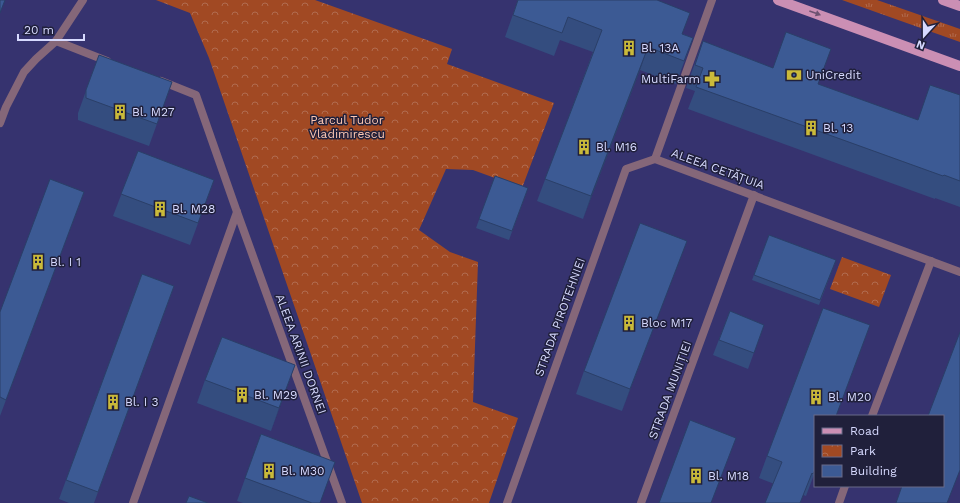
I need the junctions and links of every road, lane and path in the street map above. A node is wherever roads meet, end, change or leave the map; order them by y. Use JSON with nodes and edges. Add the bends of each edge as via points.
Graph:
{"nodes":[{"id":1,"x":82,"y":0,"type":"edge"},
{"id":2,"x":712,"y":0,"type":"edge"},
{"id":3,"x":778,"y":0,"type":"edge"},
{"id":4,"x":943,"y":0,"type":"edge"},
{"id":5,"x":960,"y":6,"type":"edge"},
{"id":6,"x":56,"y":41,"type":"junction"},
{"id":7,"x":114,"y":63,"type":"edge"},
{"id":8,"x":960,"y":66,"type":"edge"},
{"id":9,"x":150,"y":77,"type":"edge"},
{"id":10,"x":3,"y":105,"type":"edge"},
{"id":11,"x":0,"y":123,"type":"edge"},
{"id":12,"x":655,"y":159,"type":"junction"},
{"id":13,"x":754,"y":195,"type":"junction"},
{"id":14,"x":237,"y":212,"type":"junction"},
{"id":15,"x":931,"y":261,"type":"junction"},
{"id":16,"x":960,"y":272,"type":"edge"},
{"id":17,"x":872,"y":415,"type":"edge"},
{"id":18,"x":845,"y":487,"type":"edge"},
{"id":19,"x":133,"y":503,"type":"edge"},
{"id":20,"x":342,"y":503,"type":"edge"},
{"id":21,"x":507,"y":503,"type":"edge"},
{"id":22,"x":641,"y":503,"type":"edge"},
{"id":23,"x":839,"y":503,"type":"edge"}],
"edges":[{"from":1,"to":6,"type":"street"},
{"from":2,"to":12,"type":"street","name":"ALEEA CETĂȚUIA"},
{"from":3,"to":8,"type":"main road","one_way":true},
{"from":4,"to":5,"type":"main road"},
{"from":6,"to":7,"type":"street"},
{"from":6,"to":10,"type":"street","via":[[24,72]]},
{"from":9,"to":14,"type":"street","name":"ALEEA ARINII DORNEI","via":[[196,95]]},
{"from":10,"to":11,"type":"street"},
{"from":12,"to":13,"type":"street","name":"ALEEA CETĂȚUIA"},
{"from":12,"to":21,"type":"street","name":"STRADA PIROTEHNIEI","via":[[626,168]]},
{"from":13,"to":15,"type":"street","name":"ALEEA CETĂȚUIA"},
{"from":13,"to":22,"type":"street","name":"STRADA MUNIȚIEI"},
{"from":14,"to":19,"type":"street"},
{"from":14,"to":20,"type":"street","name":"ALEEA ARINII DORNEI"},
{"from":15,"to":16,"type":"street","name":"ALEEA CETĂȚUIA"},
{"from":15,"to":17,"type":"street"},
{"from":18,"to":23,"type":"street"}]}
